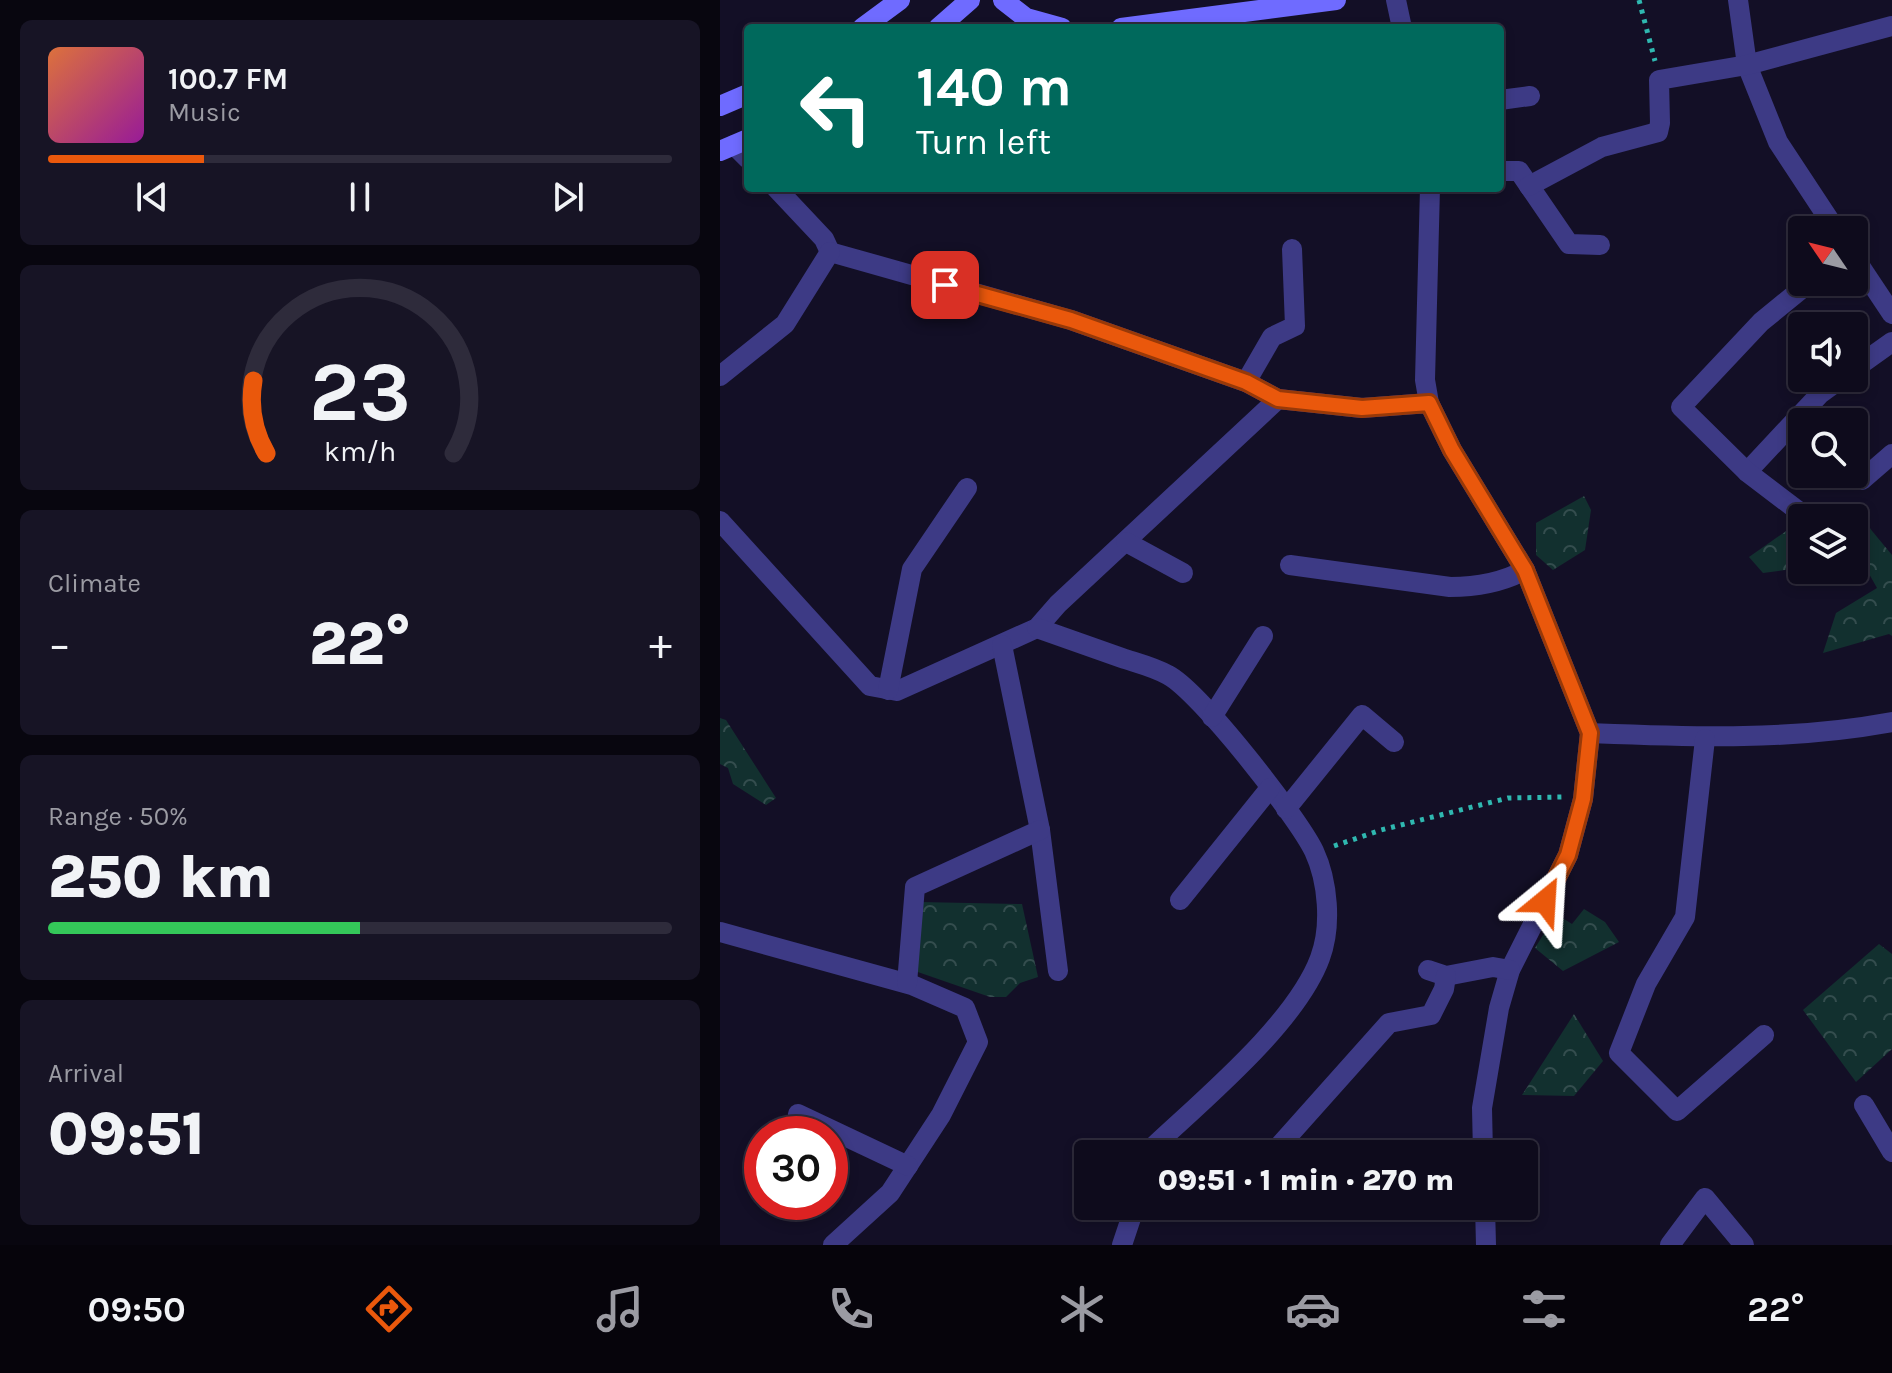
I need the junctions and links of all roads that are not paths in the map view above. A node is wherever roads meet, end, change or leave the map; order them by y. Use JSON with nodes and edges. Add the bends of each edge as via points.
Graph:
{"nodes":[{"id":1,"x":900,"y":0,"type":"edge"},
{"id":2,"x":970,"y":0,"type":"edge"},
{"id":3,"x":1003,"y":0,"type":"edge"},
{"id":4,"x":1336,"y":0,"type":"edge"},
{"id":5,"x":1396,"y":0,"type":"edge"},
{"id":6,"x":1738,"y":0,"type":"edge"},
{"id":7,"x":867,"y":24,"type":"edge"},
{"id":8,"x":943,"y":24,"type":"edge"},
{"id":9,"x":1048,"y":24,"type":"edge"},
{"id":10,"x":1152,"y":24,"type":"edge"},
{"id":11,"x":1401,"y":24,"type":"edge"},
{"id":12,"x":1892,"y":26,"type":"edge"},
{"id":13,"x":1747,"y":65,"type":"junction"},
{"id":14,"x":744,"y":96,"type":"edge"},
{"id":15,"x":1530,"y":96,"type":"dead end"},
{"id":16,"x":1504,"y":99,"type":"edge"},
{"id":17,"x":720,"y":106,"type":"edge"},
{"id":18,"x":1504,"y":171,"type":"edge"},
{"id":19,"x":1529,"y":186,"type":"junction"},
{"id":20,"x":780,"y":192,"type":"edge"},
{"id":21,"x":1430,"y":192,"type":"edge"},
{"id":22,"x":1827,"y":216,"type":"edge"},
{"id":23,"x":1600,"y":245,"type":"dead end"},
{"id":24,"x":1292,"y":249,"type":"dead end"},
{"id":25,"x":830,"y":252,"type":"junction"},
{"id":26,"x":1868,"y":278,"type":"edge"},
{"id":27,"x":1793,"y":296,"type":"edge"},
{"id":28,"x":1892,"y":314,"type":"edge"},
{"id":29,"x":1892,"y":342,"type":"edge"},
{"id":30,"x":1868,"y":359,"type":"edge"},
{"id":31,"x":720,"y":376,"type":"edge"},
{"id":32,"x":1246,"y":382,"type":"junction"},
{"id":33,"x":1823,"y":392,"type":"edge"},
{"id":34,"x":1278,"y":399,"type":"junction"},
{"id":35,"x":1429,"y":403,"type":"junction"},
{"id":36,"x":1892,"y":454,"type":"edge"},
{"id":37,"x":1747,"y":472,"type":"junction"},
{"id":38,"x":1868,"y":475,"type":"edge"},
{"id":39,"x":967,"y":488,"type":"dead end"},
{"id":40,"x":1789,"y":504,"type":"edge"},
{"id":41,"x":720,"y":521,"type":"edge"},
{"id":42,"x":1126,"y":542,"type":"junction"},
{"id":43,"x":1290,"y":565,"type":"dead end"},
{"id":44,"x":1525,"y":570,"type":"junction"},
{"id":45,"x":1183,"y":573,"type":"dead end"},
{"id":46,"x":1037,"y":628,"type":"junction"},
{"id":47,"x":1263,"y":636,"type":"dead end"},
{"id":48,"x":1002,"y":645,"type":"junction"},
{"id":49,"x":888,"y":690,"type":"junction"},
{"id":50,"x":1212,"y":717,"type":"junction"},
{"id":51,"x":1892,"y":722,"type":"edge"},
{"id":52,"x":1590,"y":733,"type":"junction"},
{"id":53,"x":1705,"y":739,"type":"junction"},
{"id":54,"x":1394,"y":742,"type":"dead end"},
{"id":55,"x":1270,"y":788,"type":"junction"},
{"id":56,"x":1286,"y":809,"type":"junction"},
{"id":57,"x":1040,"y":830,"type":"junction"},
{"id":58,"x":1180,"y":900,"type":"dead end"},
{"id":59,"x":720,"y":932,"type":"edge"},
{"id":60,"x":1510,"y":970,"type":"junction"},
{"id":61,"x":1058,"y":971,"type":"dead end"},
{"id":62,"x":907,"y":983,"type":"junction"},
{"id":63,"x":1764,"y":1035,"type":"dead end"},
{"id":64,"x":1864,"y":1105,"type":"dead end"},
{"id":65,"x":798,"y":1114,"type":"dead end"},
{"id":66,"x":1160,"y":1140,"type":"edge"},
{"id":67,"x":1285,"y":1140,"type":"edge"},
{"id":68,"x":1483,"y":1140,"type":"edge"},
{"id":69,"x":1892,"y":1152,"type":"edge"},
{"id":70,"x":908,"y":1166,"type":"junction"},
{"id":71,"x":1130,"y":1220,"type":"edge"},
{"id":72,"x":1485,"y":1220,"type":"edge"},
{"id":73,"x":833,"y":1245,"type":"edge"},
{"id":74,"x":1122,"y":1245,"type":"edge"},
{"id":75,"x":1486,"y":1245,"type":"edge"},
{"id":76,"x":1670,"y":1245,"type":"edge"},
{"id":77,"x":1744,"y":1245,"type":"edge"}],
"edges":[{"from":1,"to":7,"type":"street"},
{"from":2,"to":8,"type":"street"},
{"from":3,"to":9,"type":"street","via":[[1026,18]]},
{"from":4,"to":10,"type":"street"},
{"from":5,"to":11,"type":"street"},
{"from":6,"to":13,"type":"street"},
{"from":12,"to":13,"type":"street"},
{"from":13,"to":19,"type":"street","via":[[1659,80],[1658,132],[1602,147]]},
{"from":13,"to":22,"type":"street","via":[[1778,142]]},
{"from":14,"to":17,"type":"street"},
{"from":15,"to":16,"type":"street"},
{"from":18,"to":19,"type":"street","via":[[1519,171]]},
{"from":19,"to":23,"type":"street","via":[[1569,244]]},
{"from":20,"to":25,"type":"street"},
{"from":21,"to":35,"type":"street","via":[[1425,380]]},
{"from":24,"to":32,"type":"street","via":[[1295,326],[1272,337]]},
{"from":25,"to":31,"type":"street","via":[[785,324]]},
{"from":25,"to":32,"type":"street","via":[[1071,320]]},
{"from":26,"to":28,"type":"street"},
{"from":27,"to":37,"type":"street","via":[[1681,407]]},
{"from":29,"to":30,"type":"street"},
{"from":32,"to":34,"type":"street"},
{"from":33,"to":37,"type":"street"},
{"from":34,"to":35,"type":"street","via":[[1362,408]]},
{"from":34,"to":42,"type":"street"},
{"from":35,"to":44,"type":"street"},
{"from":36,"to":38,"type":"street"},
{"from":37,"to":40,"type":"street"},
{"from":39,"to":49,"type":"street","via":[[912,569]]},
{"from":41,"to":49,"type":"street","via":[[870,686]]},
{"from":42,"to":45,"type":"street"},
{"from":42,"to":46,"type":"street"},
{"from":43,"to":44,"type":"street","via":[[1450,587],[1474,587]]},
{"from":44,"to":52,"type":"street"},
{"from":46,"to":48,"type":"street"},
{"from":46,"to":50,"type":"street","via":[[1168,675],[1190,690]]},
{"from":47,"to":50,"type":"street"},
{"from":48,"to":49,"type":"street","via":[[897,691]]},
{"from":48,"to":57,"type":"street"},
{"from":50,"to":55,"type":"street"},
{"from":51,"to":53,"type":"street","via":[[1840,732]]},
{"from":52,"to":53,"type":"street"},
{"from":52,"to":60,"type":"street","via":[[1583,799],[1568,855]]},
{"from":53,"to":63,"type":"street","via":[[1685,917],[1646,984],[1619,1053],[1677,1111]]},
{"from":54,"to":56,"type":"street","via":[[1362,715]]},
{"from":55,"to":56,"type":"street"},
{"from":55,"to":58,"type":"street"},
{"from":56,"to":66,"type":"street","via":[[1314,852],[1323,884],[1327,920],[1319,960],[1306,985],[1247,1059]]},
{"from":57,"to":61,"type":"street"},
{"from":57,"to":62,"type":"street","via":[[915,887]]},
{"from":59,"to":62,"type":"street"},
{"from":60,"to":67,"type":"street","via":[[1437,973],[1444,989],[1431,1015],[1389,1023]]},
{"from":60,"to":68,"type":"street","via":[[1482,1108]]},
{"from":62,"to":70,"type":"street","via":[[965,1008],[978,1042]]},
{"from":64,"to":69,"type":"street"},
{"from":65,"to":70,"type":"street"},
{"from":70,"to":73,"type":"street","via":[[890,1193]]},
{"from":71,"to":74,"type":"street"},
{"from":72,"to":75,"type":"street"},
{"from":76,"to":77,"type":"street","via":[[1705,1198]]}]}
